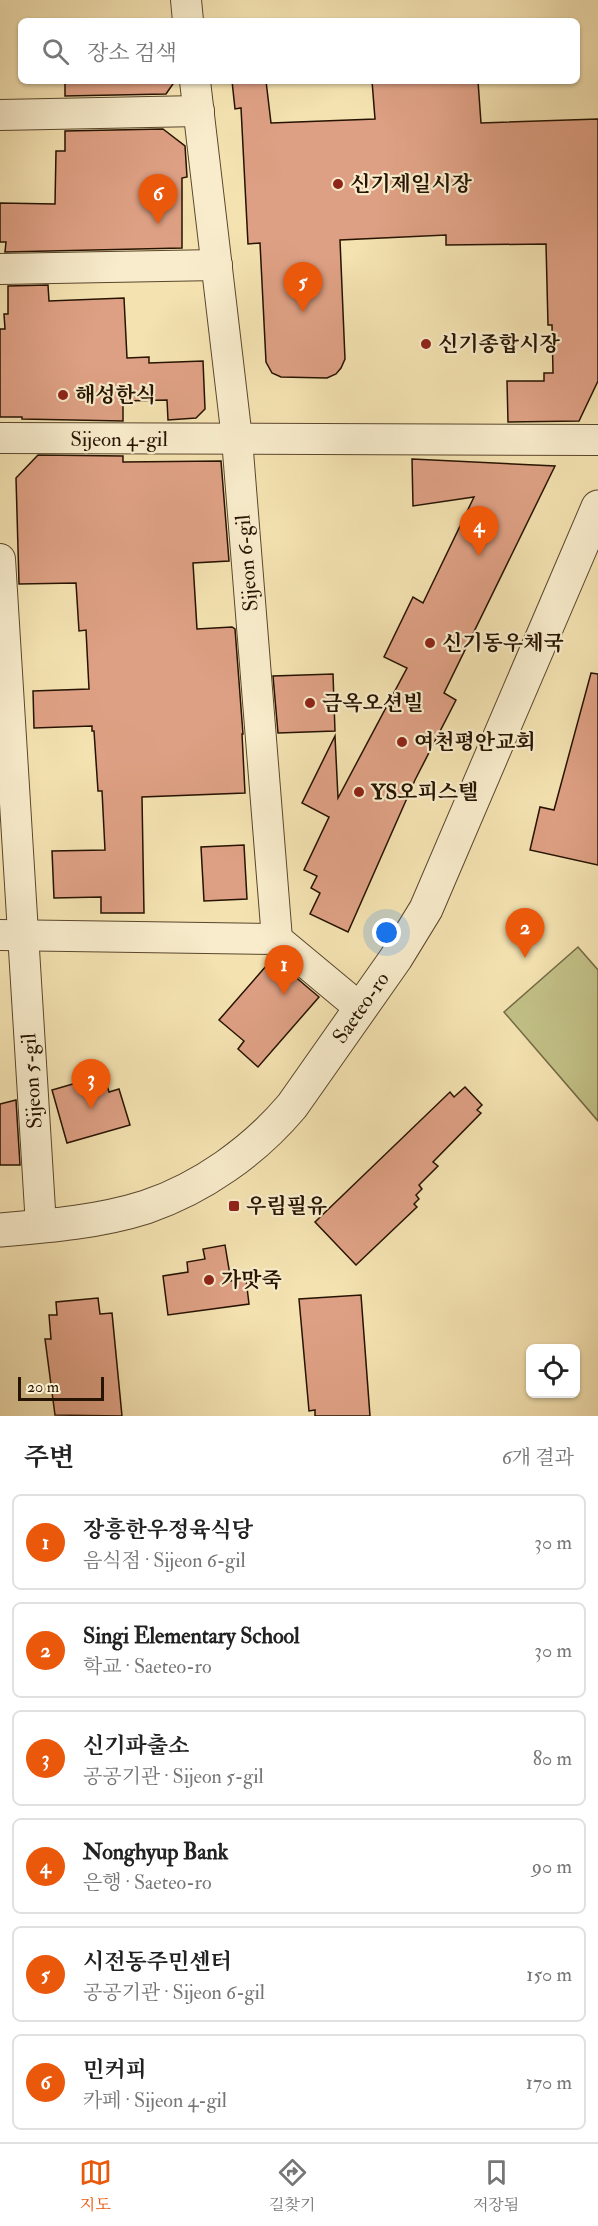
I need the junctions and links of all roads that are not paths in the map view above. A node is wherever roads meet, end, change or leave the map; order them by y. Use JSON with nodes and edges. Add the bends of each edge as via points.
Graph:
{"nodes":[{"id":1,"x":186,"y":0,"type":"edge"},
{"id":2,"x":188,"y":18,"type":"edge"},
{"id":3,"x":195,"y":84,"type":"edge"},
{"id":4,"x":199,"y":111,"type":"junction"},
{"id":5,"x":0,"y":115,"type":"edge"},
{"id":6,"x":217,"y":265,"type":"junction"},
{"id":7,"x":0,"y":269,"type":"edge"},
{"id":8,"x":0,"y":438,"type":"edge"},
{"id":9,"x":237,"y":439,"type":"junction"},
{"id":10,"x":598,"y":440,"type":"edge"},
{"id":11,"x":598,"y":507,"type":"edge"},
{"id":12,"x":0,"y":559,"type":"edge"},
{"id":13,"x":1,"y":604,"type":"edge"},
{"id":14,"x":6,"y":769,"type":"edge"},
{"id":15,"x":11,"y":935,"type":"edge"},
{"id":16,"x":277,"y":939,"type":"junction"},
{"id":17,"x":360,"y":1008,"type":"junction"},
{"id":18,"x":41,"y":1226,"type":"junction"},
{"id":19,"x":0,"y":1230,"type":"edge"}],
"edges":[{"from":1,"to":2,"type":"street"},
{"from":3,"to":4,"type":"street","name":"Sijeon 6-gil"},
{"from":4,"to":5,"type":"street"},
{"from":4,"to":6,"type":"street","name":"Sijeon 6-gil"},
{"from":6,"to":7,"type":"street"},
{"from":6,"to":9,"type":"street","name":"Sijeon 6-gil"},
{"from":8,"to":9,"type":"street","name":"Sijeon 4-gil"},
{"from":9,"to":10,"type":"street","name":"Sijeon 4-gil"},
{"from":9,"to":16,"type":"street","name":"Sijeon 6-gil"},
{"from":11,"to":17,"type":"street","name":"Saeteo-ro","via":[[426,909]]},
{"from":12,"to":13,"type":"street","name":"Sijeon 5-gil"},
{"from":13,"to":14,"type":"street","name":"Sijeon 5-gil"},
{"from":14,"to":15,"type":"street","name":"Sijeon 5-gil"},
{"from":15,"to":16,"type":"street"},
{"from":15,"to":18,"type":"street","name":"Sijeon 5-gil"},
{"from":16,"to":17,"type":"street"},
{"from":17,"to":18,"type":"street","name":"Saeteo-ro","via":[[292,1106],[258,1142],[225,1166],[179,1194],[145,1207]]},
{"from":18,"to":19,"type":"street","name":"Saeteo-ro"}]}
